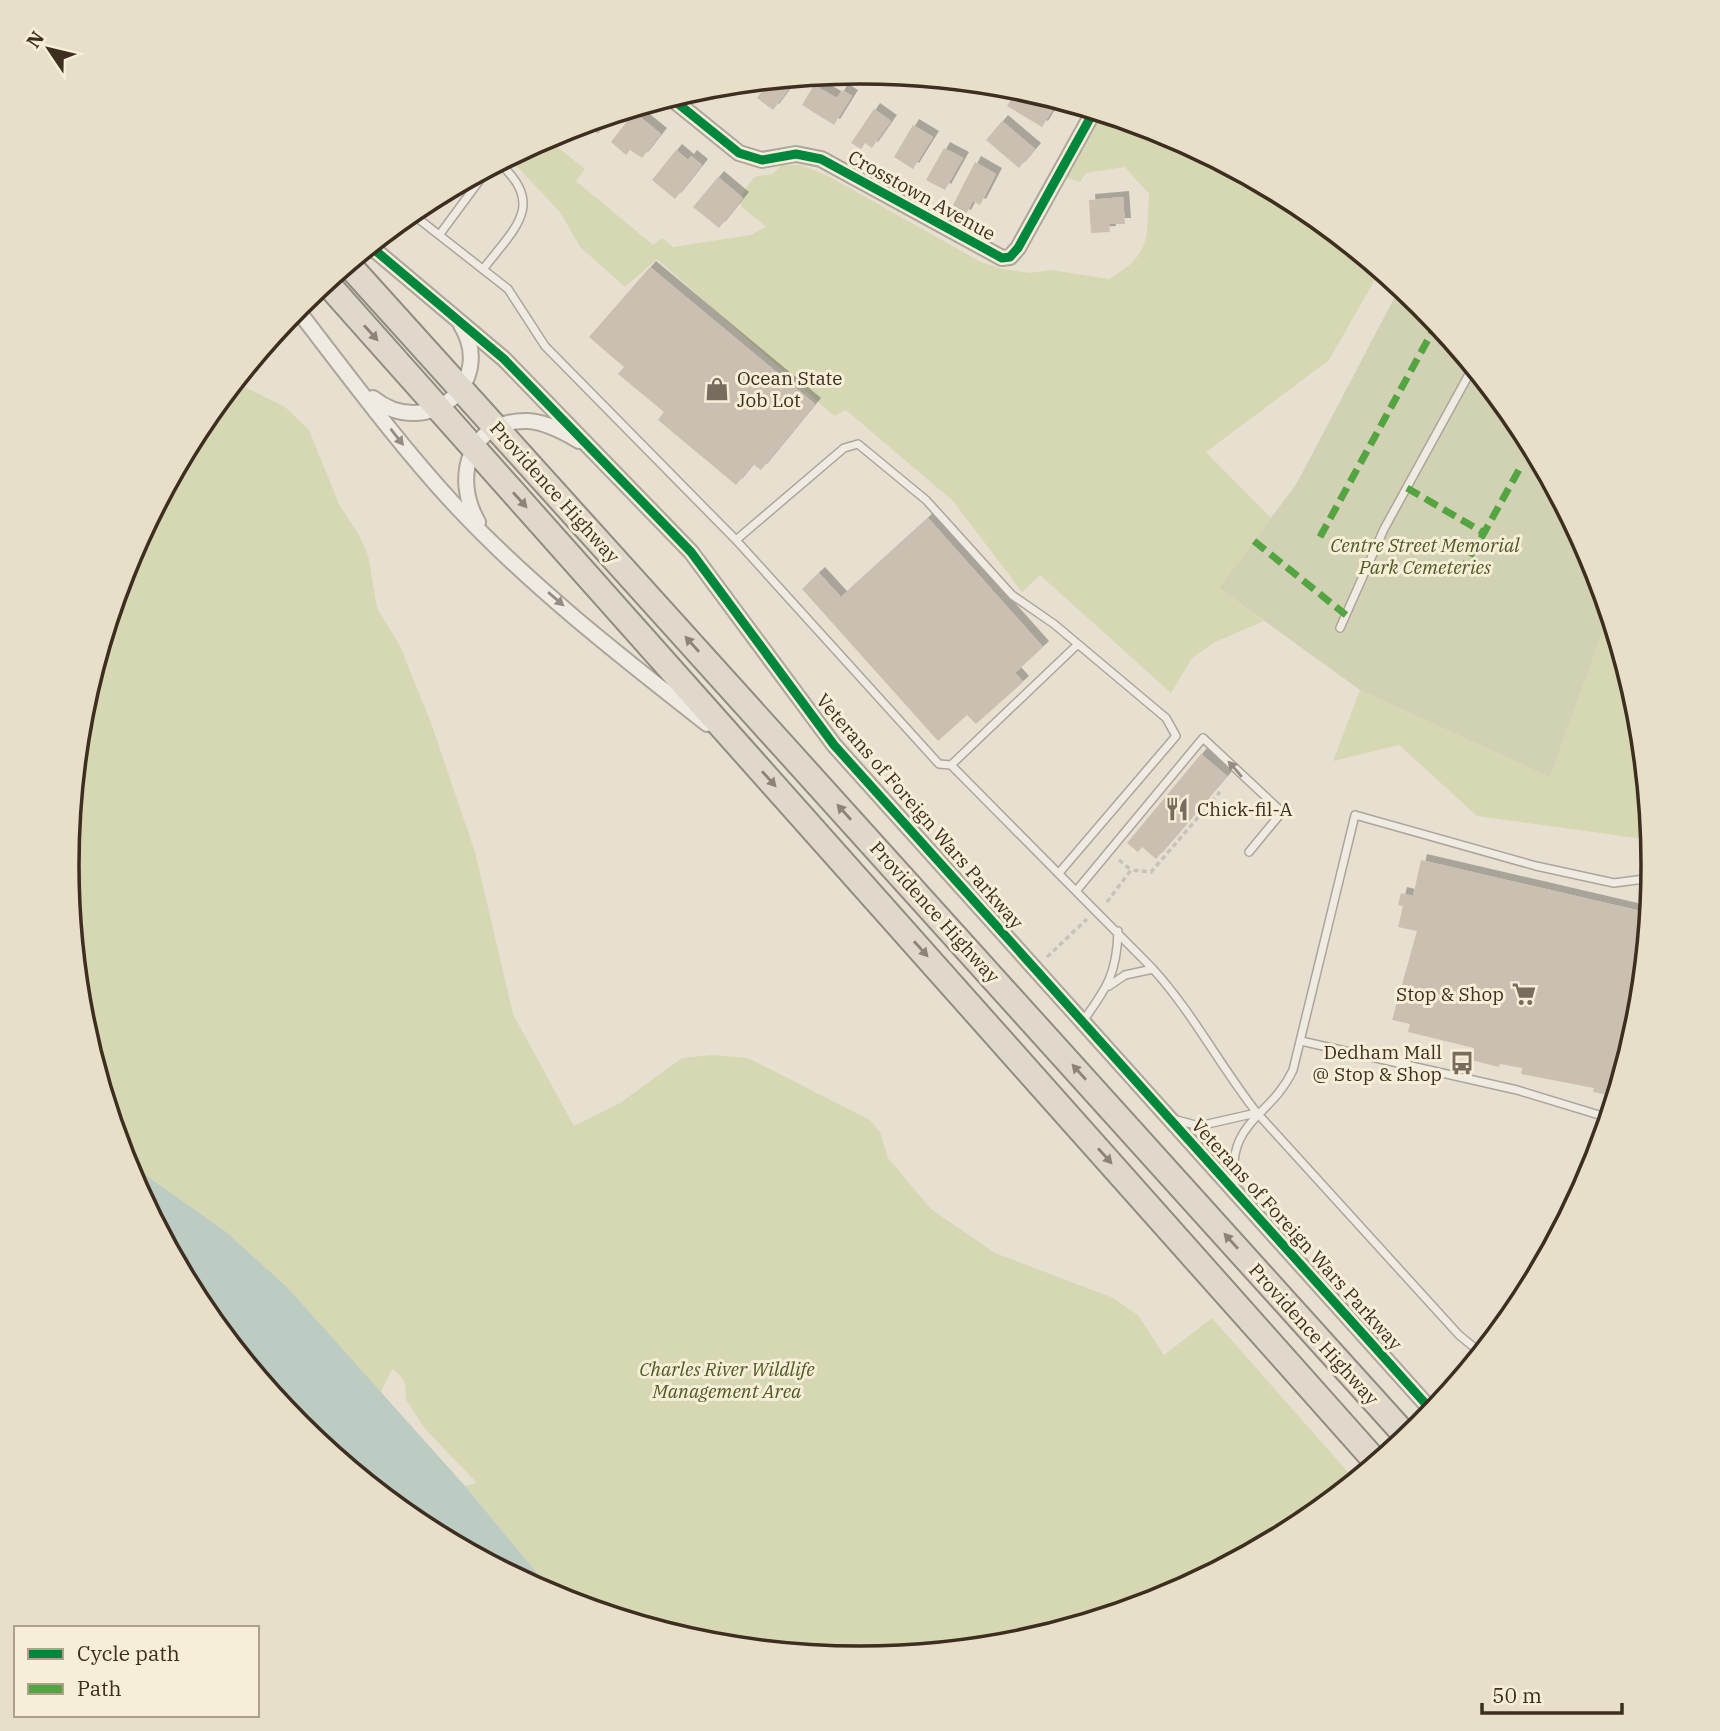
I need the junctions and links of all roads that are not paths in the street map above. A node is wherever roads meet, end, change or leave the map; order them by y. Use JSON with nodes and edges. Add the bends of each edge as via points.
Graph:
{"nodes":[{"id":1,"x":680,"y":106,"type":"edge"},
{"id":2,"x":1089,"y":119,"type":"edge"},
{"id":3,"x":506,"y":169,"type":"edge"},
{"id":4,"x":476,"y":185,"type":"edge"},
{"id":5,"x":421,"y":220,"type":"edge"},
{"id":6,"x":440,"y":234,"type":"junction"},
{"id":7,"x":377,"y":252,"type":"edge"},
{"id":8,"x":484,"y":268,"type":"junction"},
{"id":9,"x":354,"y":271,"type":"edge"},
{"id":10,"x":333,"y":290,"type":"edge"},
{"id":11,"x":445,"y":307,"type":"junction"},
{"id":12,"x":304,"y":318,"type":"edge"},
{"id":13,"x":1468,"y":376,"type":"edge"},
{"id":14,"x":355,"y":383,"type":"junction"},
{"id":15,"x":461,"y":388,"type":"junction"},
{"id":16,"x":439,"y":408,"type":"junction"},
{"id":17,"x":497,"y":428,"type":"junction"},
{"id":18,"x":475,"y":449,"type":"junction"},
{"id":19,"x":598,"y":453,"type":"junction"},
{"id":20,"x":486,"y":536,"type":"junction"},
{"id":21,"x":736,"y":540,"type":"junction"},
{"id":22,"x":1340,"y":628,"type":"dead end"},
{"id":23,"x":1078,"y":644,"type":"junction"},
{"id":24,"x":749,"y":757,"type":"junction"},
{"id":25,"x":951,"y":765,"type":"junction"},
{"id":26,"x":1249,"y":852,"type":"dead end"},
{"id":27,"x":1059,"y":873,"type":"junction"},
{"id":28,"x":1641,"y":879,"type":"edge"},
{"id":29,"x":1077,"y":890,"type":"junction"},
{"id":30,"x":1118,"y":931,"type":"junction"},
{"id":31,"x":1153,"y":969,"type":"junction"},
{"id":32,"x":1108,"y":987,"type":"junction"},
{"id":33,"x":1083,"y":1022,"type":"junction"},
{"id":34,"x":1301,"y":1041,"type":"junction"},
{"id":35,"x":1257,"y":1113,"type":"junction"},
{"id":36,"x":1600,"y":1115,"type":"edge"},
{"id":37,"x":1169,"y":1118,"type":"junction"},
{"id":38,"x":1236,"y":1192,"type":"junction"},
{"id":39,"x":1474,"y":1348,"type":"edge"},
{"id":40,"x":1426,"y":1404,"type":"edge"},
{"id":41,"x":1400,"y":1429,"type":"edge"},
{"id":42,"x":1371,"y":1456,"type":"edge"}],
"edges":[{"from":1,"to":2,"type":"street","name":"Crosstown Avenue","via":[[739,153],[762,160],[796,154],[821,159],[1002,258],[1018,248]]},
{"from":3,"to":8,"type":"lane","via":[[525,196],[524,211]]},
{"from":4,"to":6,"type":"lane"},
{"from":5,"to":6,"type":"lane"},
{"from":6,"to":8,"type":"lane"},
{"from":7,"to":11,"type":"street","name":"Veterans of Foreign Wars Parkway"},
{"from":8,"to":21,"type":"lane","via":[[508,289],[545,346]]},
{"from":9,"to":15,"type":"highway"},
{"from":10,"to":16,"type":"highway","one_way":true},
{"from":11,"to":15,"type":"street","via":[[461,325],[471,347],[472,360]]},
{"from":11,"to":19,"type":"street","name":"Veterans of Foreign Wars Parkway"},
{"from":12,"to":14,"type":"street"},
{"from":13,"to":22,"type":"lane","via":[[1384,529]]},
{"from":14,"to":16,"type":"street","via":[[395,411],[426,413]]},
{"from":14,"to":20,"type":"street","one_way":true,"via":[[432,480]]},
{"from":15,"to":16,"type":"street"},
{"from":15,"to":17,"type":"highway","name":"Providence Highway"},
{"from":16,"to":18,"type":"highway"},
{"from":17,"to":18,"type":"street"},
{"from":17,"to":19,"type":"street","via":[[513,422],[545,425]]},
{"from":41,"to":17,"type":"highway","name":"Providence Highway","one_way":true},
{"from":18,"to":20,"type":"street","via":[[467,463],[466,495]]},
{"from":18,"to":24,"type":"highway","name":"Providence Highway","one_way":true},
{"from":19,"to":33,"type":"street","name":"Veterans of Foreign Wars Parkway","via":[[713,579],[834,745]]},
{"from":20,"to":24,"type":"street","one_way":true,"via":[[639,670]]},
{"from":21,"to":23,"type":"lane","via":[[844,448],[858,444],[926,500],[1012,595]]},
{"from":21,"to":25,"type":"lane","via":[[939,764]]},
{"from":23,"to":25,"type":"lane"},
{"from":23,"to":27,"type":"lane","via":[[1166,719],[1176,736]]},
{"from":24,"to":42,"type":"highway","name":"Providence Highway","one_way":true},
{"from":25,"to":27,"type":"lane"},
{"from":26,"to":29,"type":"lane","one_way":true,"via":[[1282,812],[1203,738]]},
{"from":27,"to":29,"type":"lane"},
{"from":28,"to":34,"type":"lane","via":[[1614,883],[1536,866],[1355,815]]},
{"from":29,"to":30,"type":"lane"},
{"from":30,"to":31,"type":"lane"},
{"from":30,"to":32,"type":"lane","via":[[1117,961]]},
{"from":31,"to":32,"type":"lane","via":[[1125,975]]},
{"from":31,"to":35,"type":"lane","via":[[1185,1006]]},
{"from":32,"to":33,"type":"lane"},
{"from":33,"to":37,"type":"street","name":"Veterans of Foreign Wars Parkway"},
{"from":34,"to":35,"type":"lane","via":[[1287,1084]]},
{"from":34,"to":36,"type":"lane","via":[[1517,1090]]},
{"from":35,"to":37,"type":"lane","via":[[1199,1126]]},
{"from":35,"to":38,"type":"lane","via":[[1234,1159]]},
{"from":35,"to":39,"type":"lane"},
{"from":37,"to":38,"type":"street","name":"Veterans of Foreign Wars Parkway"},
{"from":38,"to":40,"type":"street","name":"Veterans of Foreign Wars Parkway"}]}
